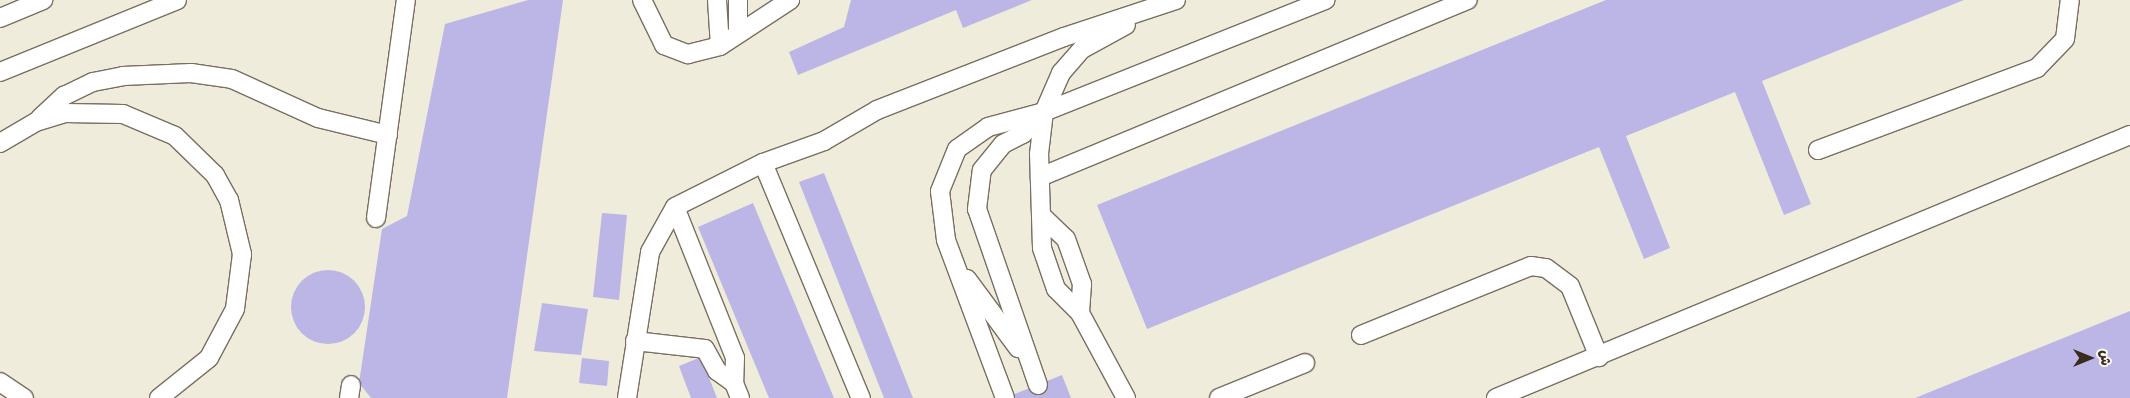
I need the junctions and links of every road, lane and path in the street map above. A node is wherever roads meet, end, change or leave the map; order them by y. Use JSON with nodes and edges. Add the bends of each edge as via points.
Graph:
{"nodes":[{"id":1,"x":43,"y":0,"type":"edge"},
{"id":2,"x":177,"y":0,"type":"edge"},
{"id":3,"x":406,"y":0,"type":"edge"},
{"id":4,"x":642,"y":0,"type":"edge"},
{"id":5,"x":718,"y":0,"type":"edge"},
{"id":6,"x":738,"y":0,"type":"edge"},
{"id":7,"x":790,"y":0,"type":"edge"},
{"id":8,"x":1326,"y":0,"type":"edge"},
{"id":9,"x":1468,"y":0,"type":"edge"},
{"id":10,"x":2070,"y":0,"type":"edge"},
{"id":11,"x":1170,"y":2,"type":"edge"},
{"id":12,"x":0,"y":18,"type":"edge"},
{"id":13,"x":738,"y":34,"type":"junction"},
{"id":14,"x":720,"y":46,"type":"junction"},
{"id":15,"x":0,"y":72,"type":"edge"},
{"id":16,"x":1044,"y":112,"type":"junction"},
{"id":17,"x":36,"y":122,"type":"junction"},
{"id":18,"x":388,"y":135,"type":"junction"},
{"id":19,"x":2130,"y":135,"type":"edge"},
{"id":20,"x":0,"y":143,"type":"edge"},
{"id":21,"x":1818,"y":150,"type":"dead end"},
{"id":22,"x":763,"y":163,"type":"junction"},
{"id":23,"x":1040,"y":177,"type":"junction"},
{"id":24,"x":675,"y":207,"type":"junction"},
{"id":25,"x":376,"y":218,"type":"dead end"},
{"id":26,"x":1044,"y":218,"type":"junction"},
{"id":27,"x":955,"y":262,"type":"junction"},
{"id":28,"x":1080,"y":313,"type":"junction"},
{"id":29,"x":1361,"y":335,"type":"dead end"},
{"id":30,"x":634,"y":341,"type":"junction"},
{"id":31,"x":1599,"y":358,"type":"junction"},
{"id":32,"x":1026,"y":359,"type":"junction"},
{"id":33,"x":1305,"y":362,"type":"dead end"},
{"id":34,"x":1038,"y":385,"type":"dead end"},
{"id":35,"x":6,"y":390,"type":"edge"},
{"id":36,"x":737,"y":391,"type":"edge"},
{"id":37,"x":24,"y":398,"type":"edge"},
{"id":38,"x":159,"y":398,"type":"edge"},
{"id":39,"x":627,"y":398,"type":"edge"},
{"id":40,"x":861,"y":398,"type":"edge"},
{"id":41,"x":1005,"y":398,"type":"edge"},
{"id":42,"x":1126,"y":398,"type":"edge"},
{"id":43,"x":1219,"y":398,"type":"edge"},
{"id":44,"x":1496,"y":398,"type":"edge"}],
"edges":[{"from":1,"to":12,"type":"lane"},
{"from":2,"to":15,"type":"lane"},
{"from":3,"to":18,"type":"lane"},
{"from":4,"to":14,"type":"lane","via":[[664,45],[688,54]]},
{"from":5,"to":14,"type":"lane"},
{"from":6,"to":13,"type":"lane"},
{"from":7,"to":13,"type":"lane"},
{"from":8,"to":16,"type":"lane"},
{"from":9,"to":23,"type":"lane"},
{"from":10,"to":21,"type":"lane","via":[[2065,39],[2037,68]]},
{"from":11,"to":16,"type":"lane","via":[[1072,59]]},
{"from":11,"to":22,"type":"lane","via":[[1064,37],[877,110],[824,141]]},
{"from":13,"to":14,"type":"lane"},
{"from":16,"to":23,"type":"lane"},
{"from":16,"to":27,"type":"lane","via":[[988,127],[957,149],[948,164],[940,191],[946,240]]},
{"from":16,"to":32,"type":"lane","via":[[992,156],[977,187],[980,226],[1000,272]]},
{"from":17,"to":18,"type":"lane","via":[[64,96],[93,82],[123,76],[192,73],[232,79],[318,118]]},
{"from":17,"to":20,"type":"lane"},
{"from":17,"to":38,"type":"lane","via":[[96,111],[150,123],[196,154],[229,200],[242,254],[235,309],[209,358]]},
{"from":18,"to":25,"type":"lane"},
{"from":19,"to":31,"type":"lane"},
{"from":22,"to":24,"type":"lane"},
{"from":22,"to":40,"type":"lane"},
{"from":23,"to":26,"type":"lane"},
{"from":24,"to":30,"type":"lane","via":[[650,252]]},
{"from":24,"to":36,"type":"lane","via":[[735,358]]},
{"from":26,"to":28,"type":"lane","via":[[1066,239],[1082,284]]},
{"from":26,"to":28,"type":"lane","via":[[1042,248],[1056,289]]},
{"from":27,"to":32,"type":"lane"},
{"from":27,"to":41,"type":"lane"},
{"from":28,"to":42,"type":"lane"},
{"from":29,"to":31,"type":"lane","via":[[1531,266],[1546,268],[1570,286]]},
{"from":30,"to":36,"type":"lane","via":[[705,349],[717,371]]},
{"from":30,"to":39,"type":"lane"},
{"from":31,"to":44,"type":"lane"},
{"from":32,"to":34,"type":"lane"},
{"from":33,"to":43,"type":"lane"},
{"from":35,"to":37,"type":"lane"}]}
